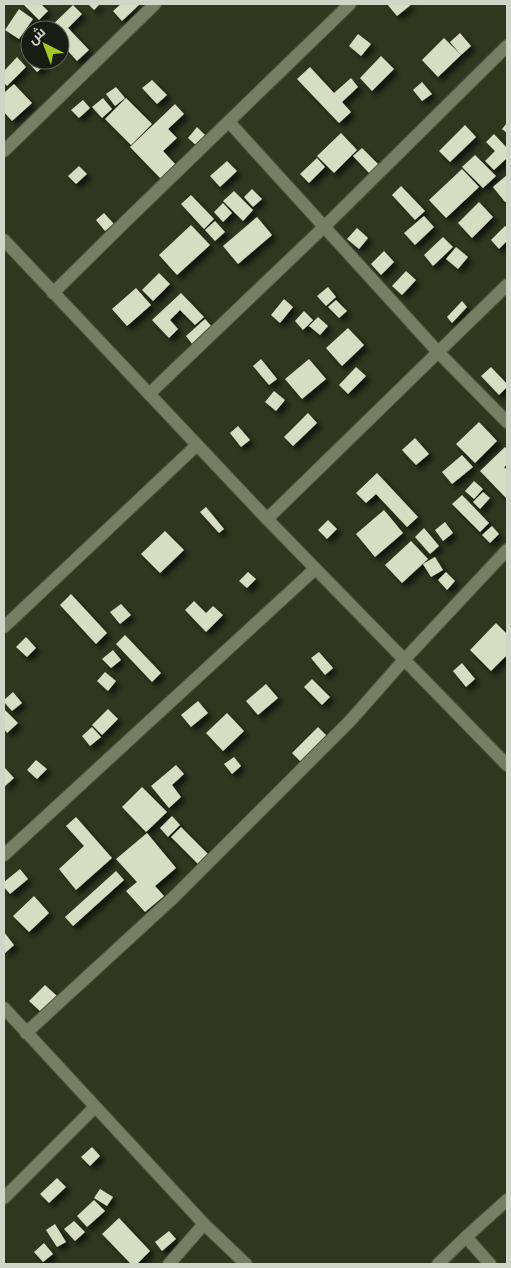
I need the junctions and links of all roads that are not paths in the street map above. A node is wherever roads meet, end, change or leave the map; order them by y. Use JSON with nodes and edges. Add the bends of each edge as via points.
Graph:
{"nodes":[{"id":1,"x":155,"y":4,"type":"edge"},
{"id":2,"x":344,"y":6,"type":"edge"},
{"id":3,"x":507,"y":46,"type":"edge"},
{"id":4,"x":229,"y":122,"type":"junction"},
{"id":5,"x":4,"y":151,"type":"edge"},
{"id":6,"x":325,"y":226,"type":"junction"},
{"id":7,"x":4,"y":240,"type":"edge"},
{"id":8,"x":507,"y":285,"type":"edge"},
{"id":9,"x":53,"y":293,"type":"junction"},
{"id":10,"x":438,"y":352,"type":"junction"},
{"id":11,"x":149,"y":394,"type":"junction"},
{"id":12,"x":507,"y":422,"type":"edge"},
{"id":13,"x":197,"y":445,"type":"junction"},
{"id":14,"x":266,"y":519,"type":"junction"},
{"id":15,"x":507,"y":550,"type":"edge"},
{"id":16,"x":315,"y":569,"type":"junction"},
{"id":17,"x":4,"y":627,"type":"edge"},
{"id":18,"x":404,"y":660,"type":"junction"},
{"id":19,"x":505,"y":760,"type":"edge"},
{"id":20,"x":4,"y":855,"type":"edge"},
{"id":21,"x":4,"y":1008,"type":"edge"},
{"id":22,"x":26,"y":1033,"type":"junction"},
{"id":23,"x":95,"y":1107,"type":"junction"},
{"id":24,"x":4,"y":1198,"type":"edge"},
{"id":25,"x":507,"y":1200,"type":"edge"},
{"id":26,"x":204,"y":1224,"type":"junction"},
{"id":27,"x":466,"y":1237,"type":"junction"},
{"id":28,"x":169,"y":1264,"type":"edge"},
{"id":29,"x":246,"y":1264,"type":"edge"},
{"id":30,"x":438,"y":1264,"type":"edge"},
{"id":31,"x":490,"y":1264,"type":"edge"}],
"edges":[{"from":1,"to":5,"type":"street"},
{"from":2,"to":4,"type":"street"},
{"from":3,"to":6,"type":"street"},
{"from":4,"to":6,"type":"street"},
{"from":4,"to":9,"type":"street"},
{"from":6,"to":10,"type":"street"},
{"from":6,"to":11,"type":"street"},
{"from":7,"to":9,"type":"street"},
{"from":8,"to":10,"type":"street"},
{"from":9,"to":11,"type":"street"},
{"from":10,"to":12,"type":"street"},
{"from":10,"to":14,"type":"street"},
{"from":11,"to":13,"type":"street"},
{"from":13,"to":14,"type":"street"},
{"from":13,"to":17,"type":"street"},
{"from":14,"to":16,"type":"street"},
{"from":15,"to":18,"type":"street"},
{"from":16,"to":18,"type":"street"},
{"from":16,"to":20,"type":"street"},
{"from":18,"to":19,"type":"street"},
{"from":18,"to":22,"type":"street","via":[[350,721],[181,890]]},
{"from":21,"to":22,"type":"street"},
{"from":22,"to":23,"type":"street"},
{"from":23,"to":24,"type":"street"},
{"from":23,"to":26,"type":"street"},
{"from":25,"to":27,"type":"street"},
{"from":26,"to":28,"type":"street"},
{"from":26,"to":29,"type":"street"},
{"from":27,"to":30,"type":"street"},
{"from":27,"to":31,"type":"street"}]}
